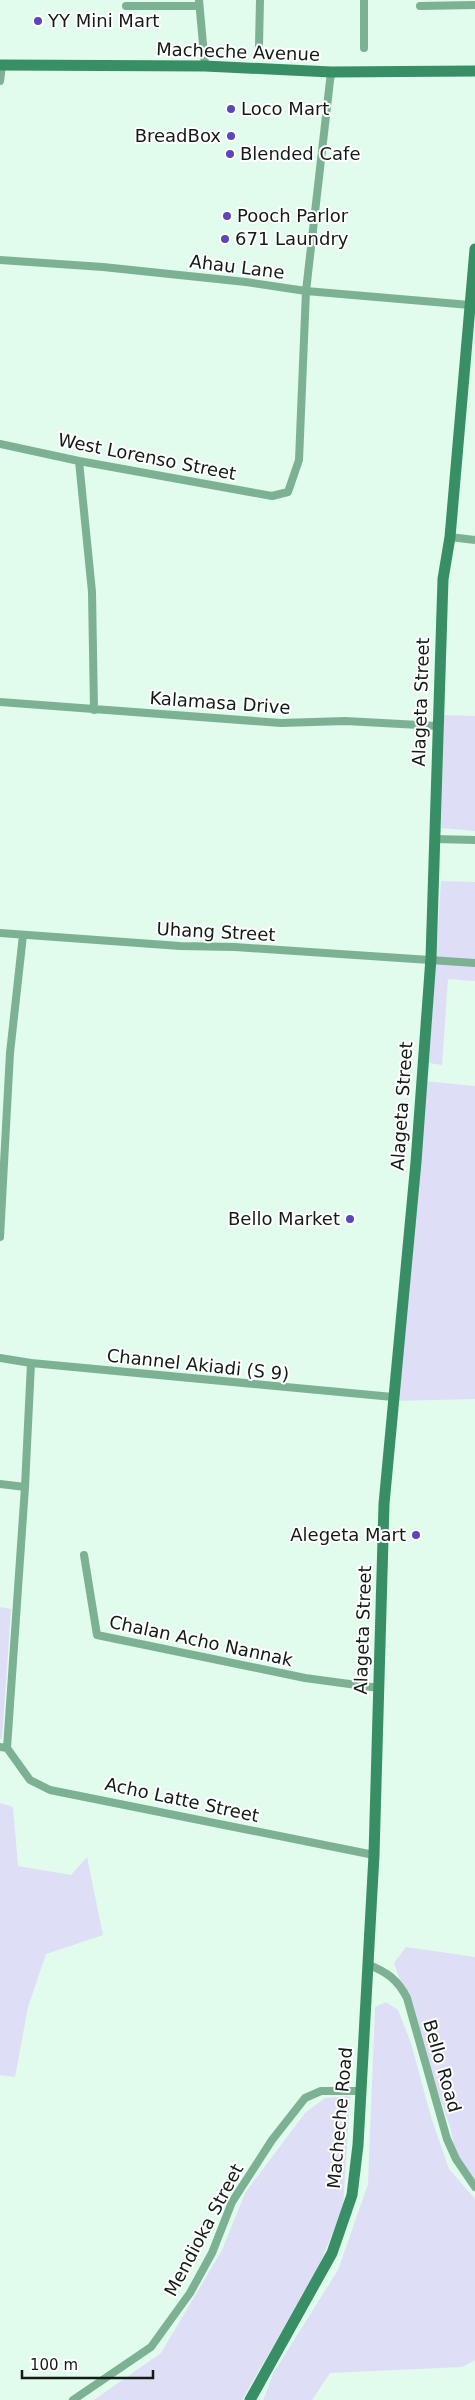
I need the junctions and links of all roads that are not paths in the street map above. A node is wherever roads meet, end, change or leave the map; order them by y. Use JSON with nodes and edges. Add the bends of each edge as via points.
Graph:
{"nodes":[{"id":1,"x":260,"y":0,"type":"edge"},
{"id":2,"x":364,"y":0,"type":"edge"},
{"id":3,"x":199,"y":3,"type":"edge"},
{"id":4,"x":475,"y":4,"type":"edge"},
{"id":5,"x":126,"y":6,"type":"dead end"},
{"id":6,"x":420,"y":6,"type":"dead end"},
{"id":7,"x":259,"y":45,"type":"dead end"},
{"id":8,"x":364,"y":48,"type":"dead end"},
{"id":9,"x":1,"y":66,"type":"edge"},
{"id":10,"x":205,"y":66,"type":"junction"},
{"id":11,"x":475,"y":71,"type":"edge"},
{"id":12,"x":331,"y":72,"type":"junction"},
{"id":13,"x":0,"y":80,"type":"edge"},
{"id":14,"x":475,"y":249,"type":"edge"},
{"id":15,"x":0,"y":260,"type":"edge"},
{"id":16,"x":306,"y":291,"type":"junction"},
{"id":17,"x":470,"y":305,"type":"junction"},
{"id":18,"x":0,"y":444,"type":"edge"},
{"id":19,"x":79,"y":460,"type":"junction"},
{"id":20,"x":450,"y":537,"type":"junction"},
{"id":21,"x":475,"y":540,"type":"edge"},
{"id":22,"x":0,"y":702,"type":"edge"},
{"id":23,"x":94,"y":710,"type":"junction"},
{"id":24,"x":438,"y":726,"type":"junction"},
{"id":25,"x":435,"y":838,"type":"junction"},
{"id":26,"x":475,"y":840,"type":"edge"},
{"id":27,"x":0,"y":933,"type":"edge"},
{"id":28,"x":23,"y":934,"type":"junction"},
{"id":29,"x":431,"y":958,"type":"junction"},
{"id":30,"x":475,"y":963,"type":"edge"},
{"id":31,"x":0,"y":1237,"type":"edge"},
{"id":32,"x":0,"y":1358,"type":"edge"},
{"id":33,"x":31,"y":1363,"type":"junction"},
{"id":34,"x":393,"y":1397,"type":"junction"},
{"id":35,"x":0,"y":1484,"type":"edge"},
{"id":36,"x":25,"y":1487,"type":"junction"},
{"id":37,"x":84,"y":1556,"type":"dead end"},
{"id":38,"x":378,"y":1688,"type":"junction"},
{"id":39,"x":3,"y":1748,"type":"edge"},
{"id":40,"x":374,"y":1855,"type":"junction"},
{"id":41,"x":369,"y":1965,"type":"junction"},
{"id":42,"x":360,"y":2091,"type":"junction"},
{"id":43,"x":475,"y":2187,"type":"edge"},
{"id":44,"x":73,"y":2400,"type":"edge"},
{"id":45,"x":250,"y":2400,"type":"edge"}],
"edges":[{"from":1,"to":7,"type":"street"},
{"from":2,"to":8,"type":"street"},
{"from":3,"to":5,"type":"street"},
{"from":3,"to":10,"type":"street"},
{"from":4,"to":6,"type":"street"},
{"from":9,"to":10,"type":"main road","name":"Macheche Avenue"},
{"from":9,"to":13,"type":"street"},
{"from":10,"to":12,"type":"main road","name":"Macheche Avenue"},
{"from":11,"to":12,"type":"main road","name":"Macheche Avenue"},
{"from":12,"to":16,"type":"street"},
{"from":14,"to":17,"type":"main road","name":"Alageta Street"},
{"from":15,"to":16,"type":"street","name":"Ahau Lane","via":[[199,277]]},
{"from":16,"to":17,"type":"street","name":"Ahau Lane"},
{"from":16,"to":19,"type":"street","name":"West Lorenso Street","via":[[299,460],[288,492],[272,496]]},
{"from":17,"to":20,"type":"main road","name":"Alageta Street"},
{"from":18,"to":19,"type":"street","name":"West Lorenso Street"},
{"from":19,"to":23,"type":"street","via":[[92,592]]},
{"from":20,"to":21,"type":"street"},
{"from":20,"to":24,"type":"main road","name":"Alageta Street","via":[[443,579]]},
{"from":22,"to":23,"type":"street","name":"Kalamasa Drive"},
{"from":23,"to":24,"type":"street","name":"Kalamasa Drive","via":[[281,723],[345,721]]},
{"from":24,"to":25,"type":"main road","name":"Alageta Street"},
{"from":25,"to":26,"type":"street"},
{"from":25,"to":29,"type":"main road","name":"Alageta Street"},
{"from":27,"to":28,"type":"street","name":"Uhang Street"},
{"from":28,"to":29,"type":"street","name":"Uhang Street","via":[[180,946]]},
{"from":28,"to":31,"type":"street","via":[[10,1053]]},
{"from":29,"to":30,"type":"street","name":"Uhang Street"},
{"from":29,"to":34,"type":"main road","name":"Alageta Street","via":[[416,1162]]},
{"from":32,"to":33,"type":"street","name":"Channel Akiadi (S 9)"},
{"from":33,"to":34,"type":"street","name":"Channel Akiadi (S 9)"},
{"from":33,"to":36,"type":"street"},
{"from":34,"to":38,"type":"main road","name":"Alageta Street","via":[[382,1540]]},
{"from":35,"to":36,"type":"street"},
{"from":36,"to":39,"type":"street"},
{"from":37,"to":38,"type":"street","name":"Chalan Acho Nannak","via":[[97,1635],[305,1678]]},
{"from":38,"to":40,"type":"main road","name":"Alageta Street"},
{"from":39,"to":40,"type":"street","name":"Acho Latte Street","via":[[30,1780],[50,1790]]},
{"from":40,"to":41,"type":"main road","name":"Alageta Street"},
{"from":41,"to":42,"type":"main road","name":"Macheche Road"},
{"from":41,"to":43,"type":"street","name":"Bello Road","via":[[401,1985],[447,2139]]},
{"from":42,"to":44,"type":"street","name":"Mendioka Street","via":[[321,2091],[305,2098],[272,2140],[232,2202],[212,2254],[190,2293],[151,2347]]},
{"from":42,"to":45,"type":"main road","name":"Macheche Road","via":[[352,2195],[340,2235]]}]}
